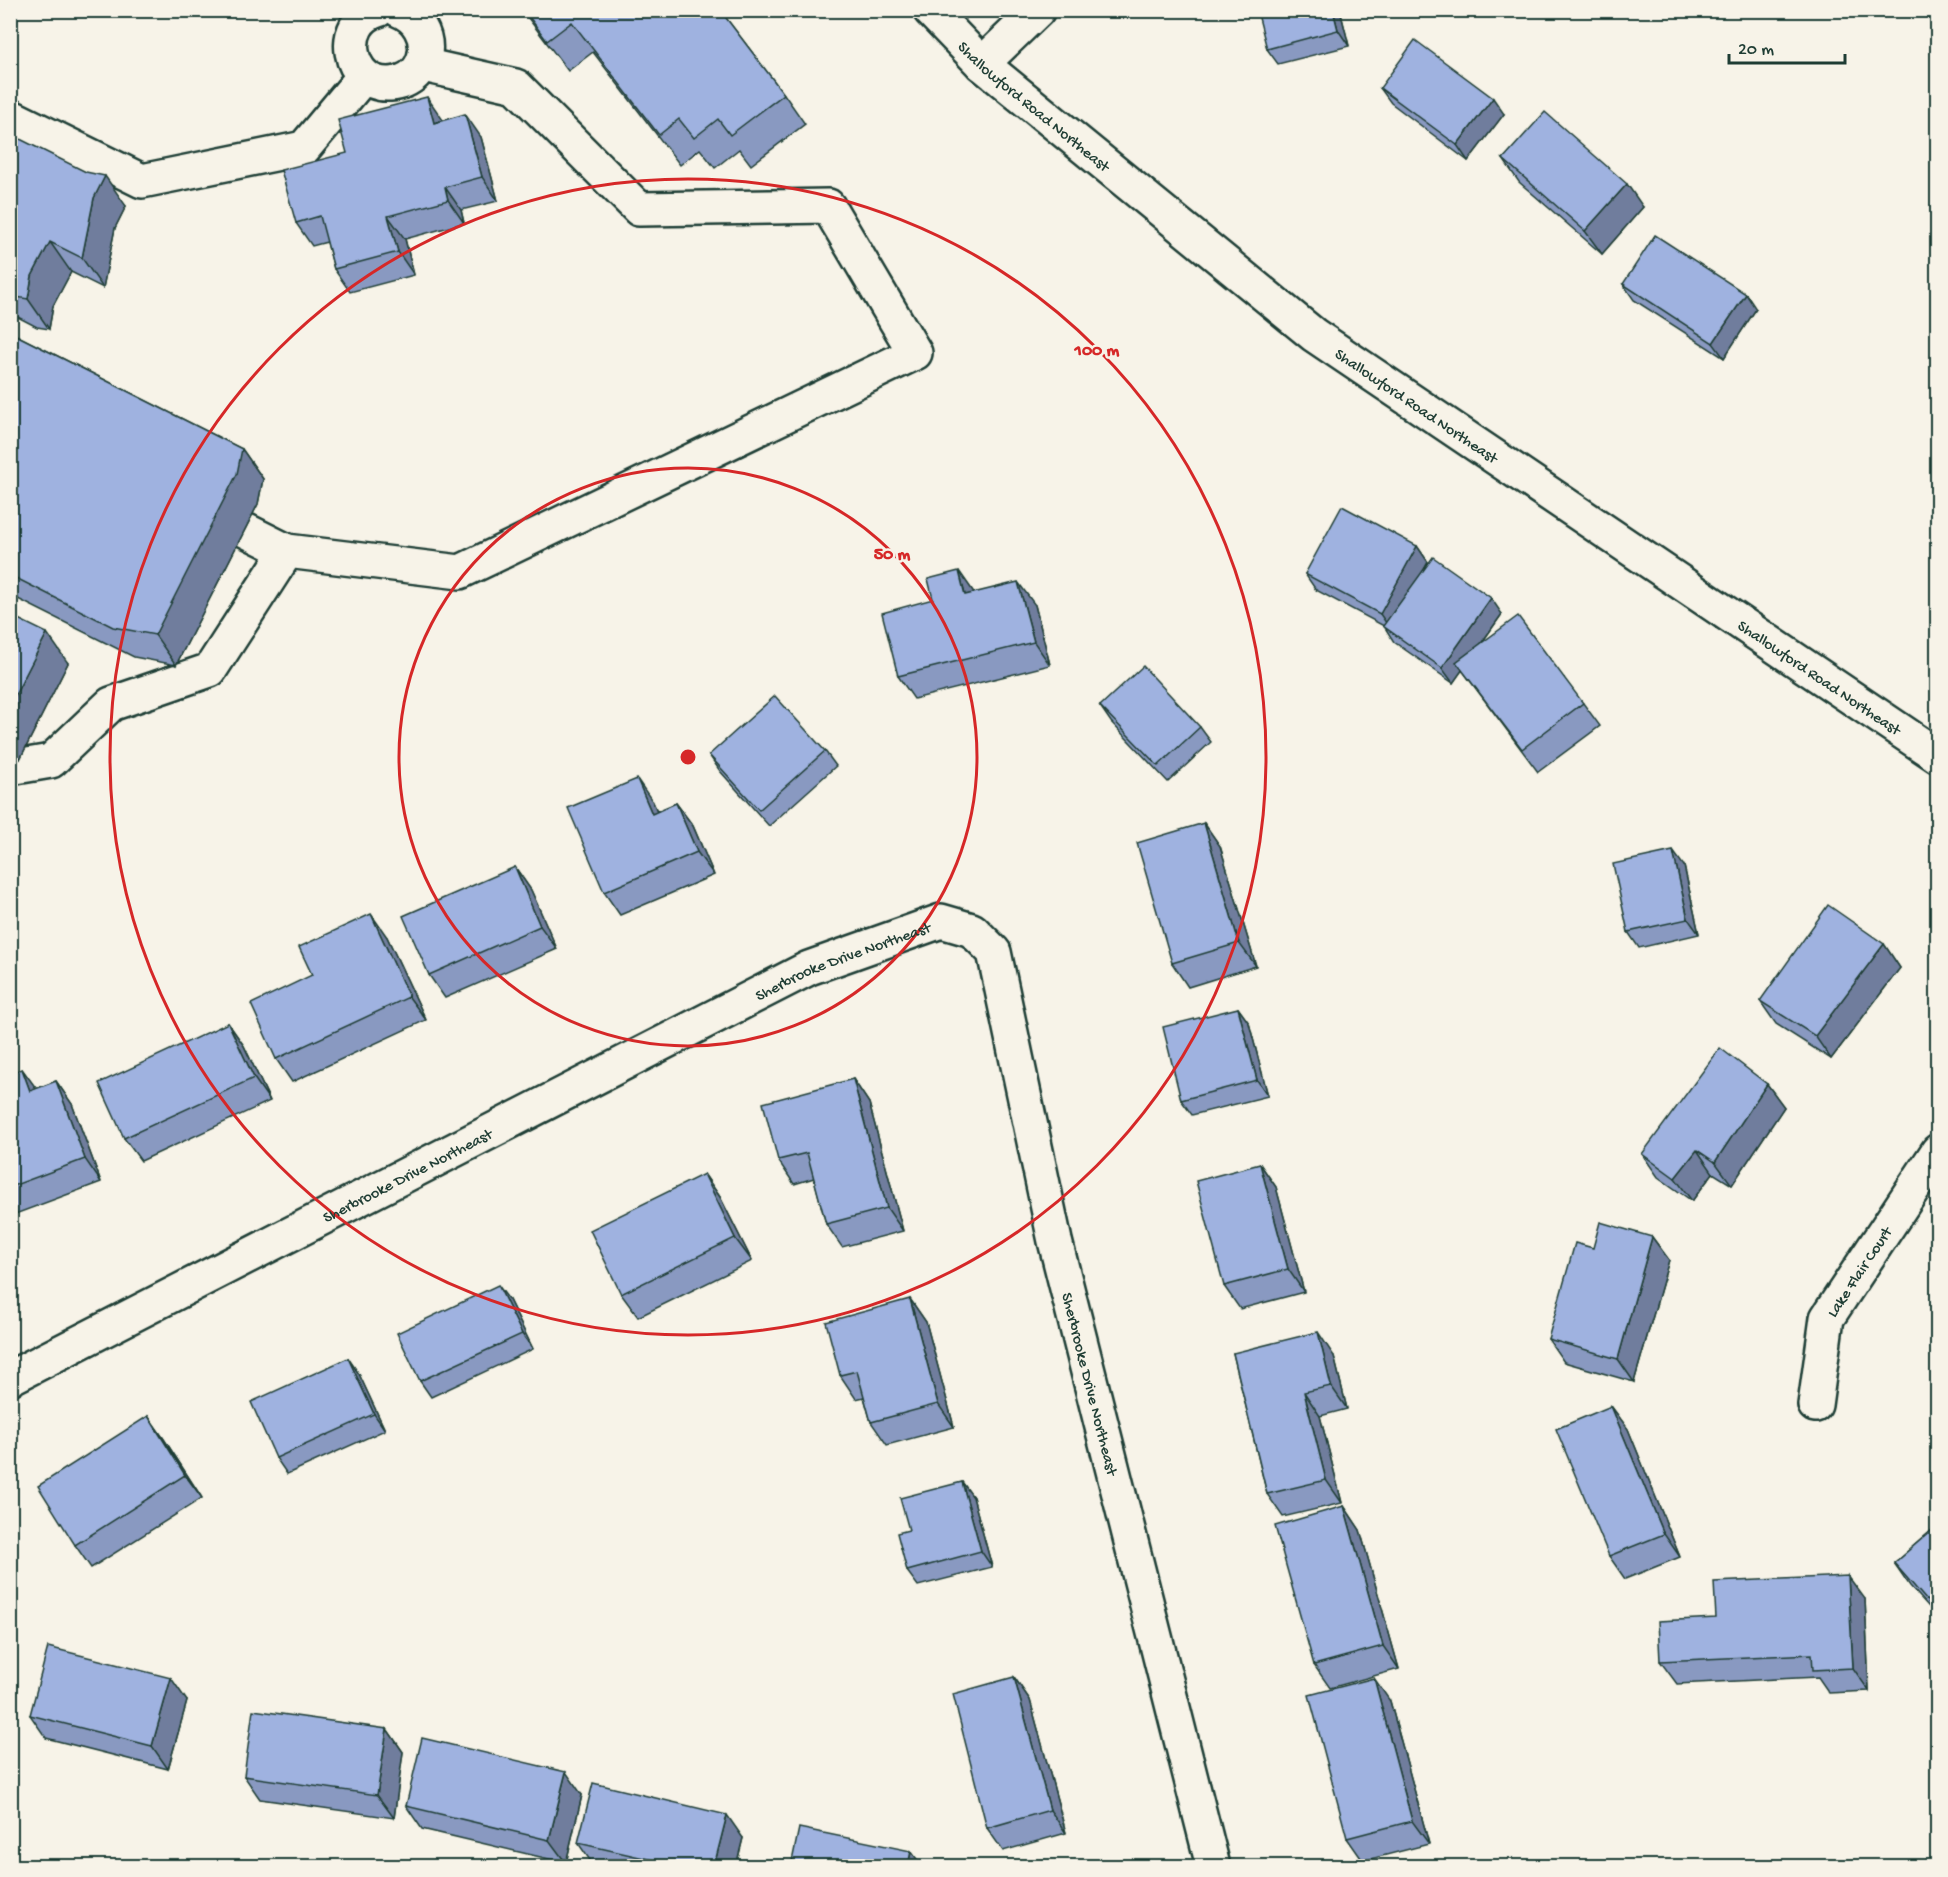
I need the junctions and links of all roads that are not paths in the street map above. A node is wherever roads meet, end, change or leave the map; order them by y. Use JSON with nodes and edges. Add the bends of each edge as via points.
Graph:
{"nodes":[{"id":1,"x":930,"y":10,"type":"edge"},
{"id":2,"x":1038,"y":10,"type":"edge"},
{"id":3,"x":413,"y":14,"type":"edge"},
{"id":4,"x":356,"y":16,"type":"edge"},
{"id":5,"x":982,"y":64,"type":"junction"},
{"id":6,"x":423,"y":65,"type":"junction"},
{"id":7,"x":364,"y":76,"type":"junction"},
{"id":8,"x":10,"y":116,"type":"edge"},
{"id":9,"x":245,"y":530,"type":"dead end"},
{"id":10,"x":287,"y":551,"type":"junction"},
{"id":11,"x":1938,"y":756,"type":"edge"},
{"id":12,"x":10,"y":768,"type":"edge"},
{"id":13,"x":1938,"y":1151,"type":"edge"},
{"id":14,"x":10,"y":1378,"type":"edge"},
{"id":15,"x":1815,"y":1405,"type":"dead end"},
{"id":16,"x":1213,"y":1866,"type":"edge"}],
"edges":[{"from":1,"to":5,"type":"street","name":"Shallowford Road Northeast"},
{"from":2,"to":5,"type":"street"},
{"from":3,"to":6,"type":"street","via":[[426,42]]},
{"from":4,"to":7,"type":"street","via":[[351,54]]},
{"from":5,"to":11,"type":"street","name":"Shallowford Road Northeast","via":[[1314,335]]},
{"from":6,"to":7,"type":"street","via":[[401,82],[375,82]]},
{"from":6,"to":10,"type":"street","via":[[516,86],[639,209],[828,206],[915,353],[460,572]]},
{"from":7,"to":8,"type":"street","via":[[304,148],[142,181]]},
{"from":9,"to":10,"type":"street"},
{"from":10,"to":12,"type":"street","via":[[210,670],[111,704],[51,761]]},
{"from":13,"to":15,"type":"street","name":"Lake Flair Court","via":[[1827,1318]]},
{"from":14,"to":16,"type":"street","name":"Sherbrooke Drive Northeast","via":[[809,968],[942,921],[972,930],[994,952],[1054,1241]]}]}
